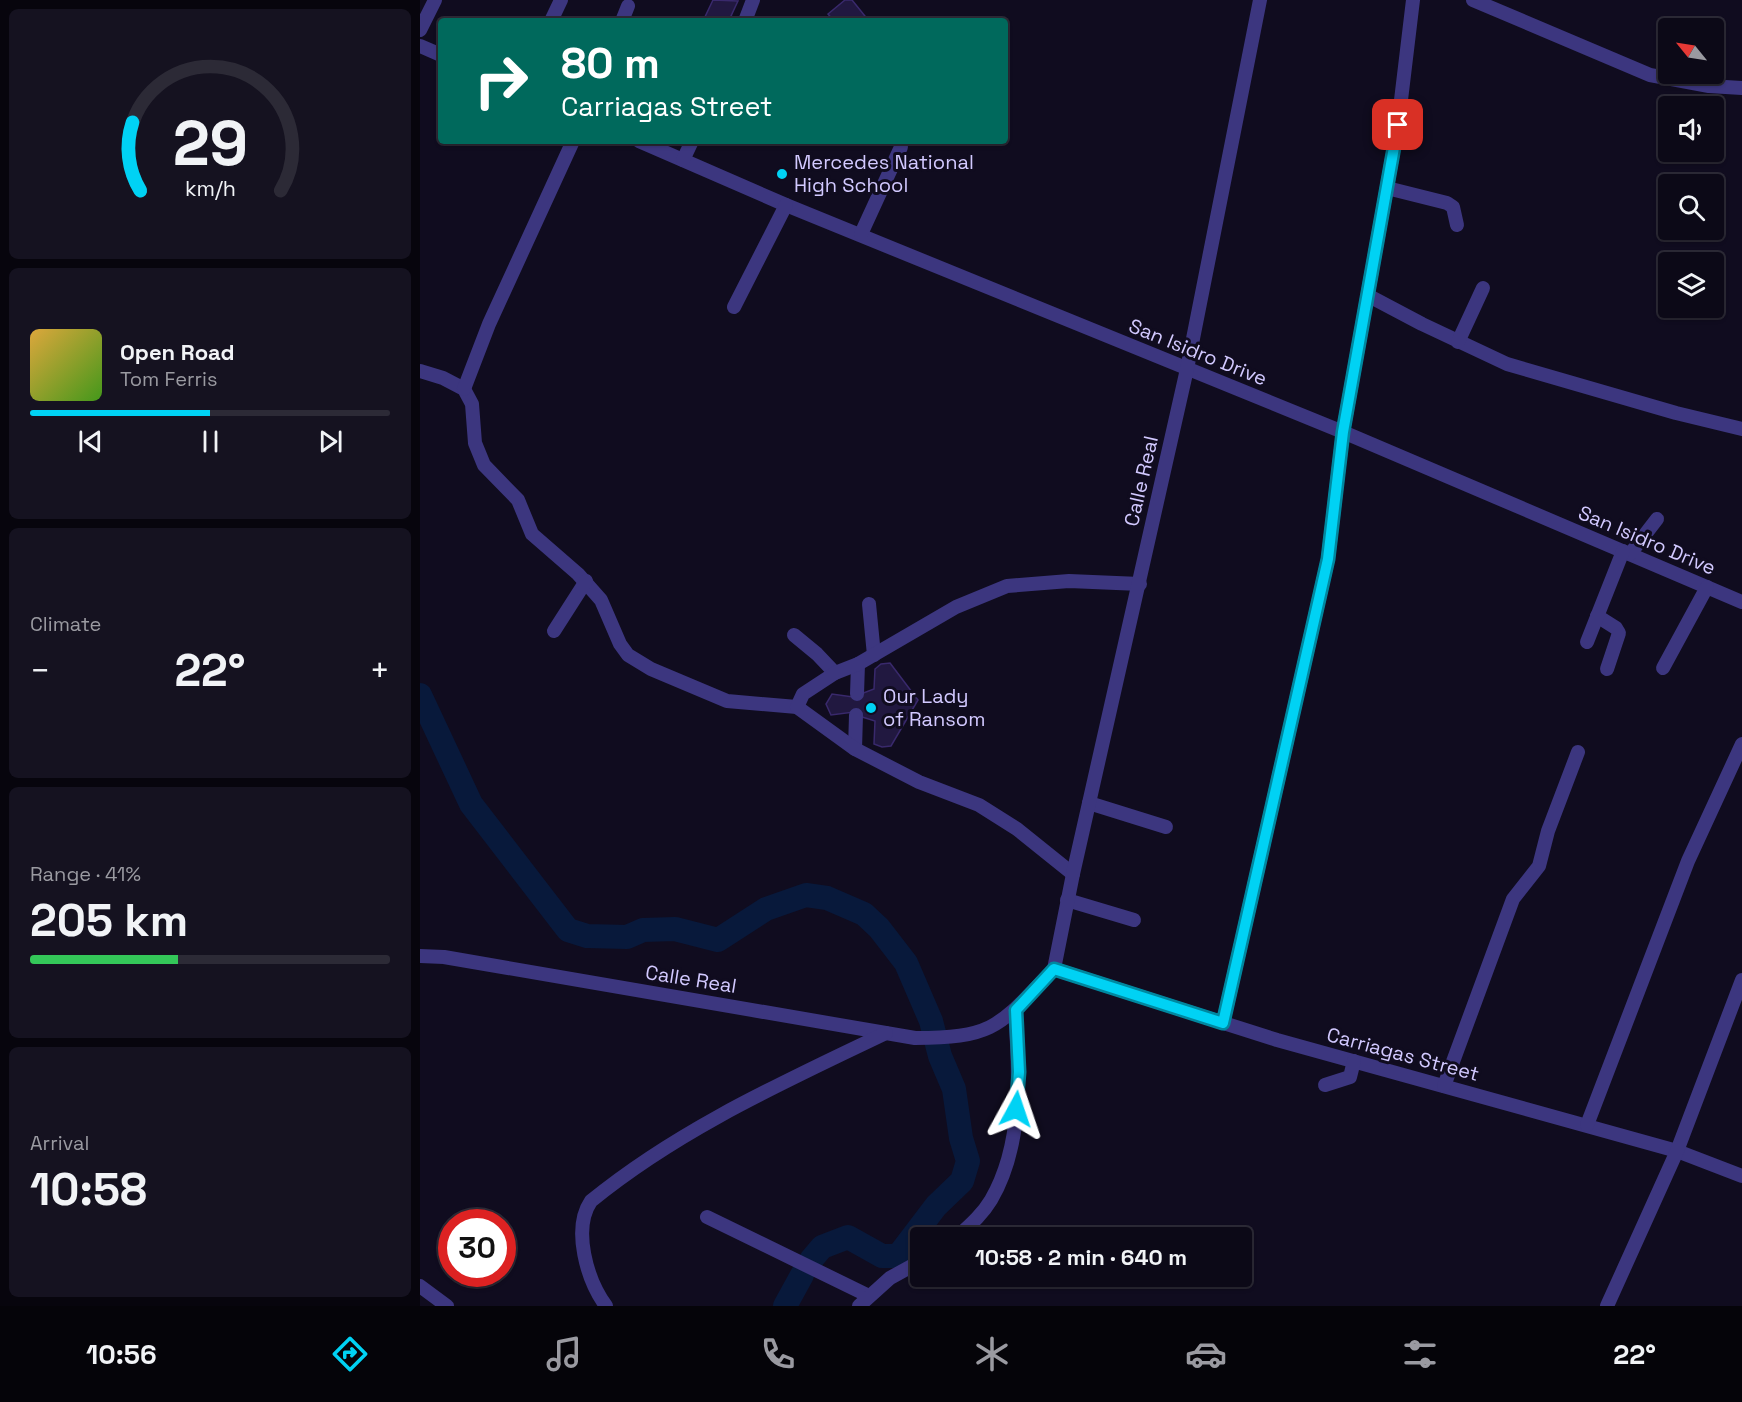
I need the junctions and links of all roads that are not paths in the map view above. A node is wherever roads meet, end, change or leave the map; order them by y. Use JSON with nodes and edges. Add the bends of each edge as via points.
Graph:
{"nodes":[{"id":1,"x":435,"y":0,"type":"edge"},
{"id":2,"x":561,"y":0,"type":"edge"},
{"id":3,"x":753,"y":0,"type":"edge"},
{"id":4,"x":1260,"y":0,"type":"edge"},
{"id":5,"x":1413,"y":0,"type":"edge"},
{"id":6,"x":1473,"y":0,"type":"edge"},
{"id":7,"x":628,"y":6,"type":"dead end"},
{"id":8,"x":552,"y":18,"type":"edge"},
{"id":9,"x":623,"y":18,"type":"edge"},
{"id":10,"x":746,"y":18,"type":"edge"},
{"id":11,"x":420,"y":30,"type":"edge"},
{"id":12,"x":420,"y":46,"type":"edge"},
{"id":13,"x":438,"y":54,"type":"edge"},
{"id":14,"x":1742,"y":88,"type":"edge"},
{"id":15,"x":572,"y":144,"type":"edge"},
{"id":16,"x":646,"y":144,"type":"edge"},
{"id":17,"x":691,"y":144,"type":"edge"},
{"id":18,"x":901,"y":147,"type":"dead end"},
{"id":19,"x":683,"y":160,"type":"junction"},
{"id":20,"x":1387,"y":188,"type":"junction"},
{"id":21,"x":786,"y":204,"type":"junction"},
{"id":22,"x":1457,"y":225,"type":"dead end"},
{"id":23,"x":861,"y":234,"type":"junction"},
{"id":24,"x":1483,"y":288,"type":"dead end"},
{"id":25,"x":1369,"y":296,"type":"junction"},
{"id":26,"x":734,"y":307,"type":"dead end"},
{"id":27,"x":1458,"y":342,"type":"junction"},
{"id":28,"x":1187,"y":369,"type":"junction"},
{"id":29,"x":420,"y":371,"type":"edge"},
{"id":30,"x":464,"y":389,"type":"junction"},
{"id":31,"x":1742,"y":429,"type":"edge"},
{"id":32,"x":1343,"y":432,"type":"junction"},
{"id":33,"x":1657,"y":519,"type":"dead end"},
{"id":34,"x":1626,"y":553,"type":"junction"},
{"id":35,"x":586,"y":581,"type":"junction"},
{"id":36,"x":1140,"y":584,"type":"junction"},
{"id":37,"x":1707,"y":587,"type":"junction"},
{"id":38,"x":1742,"y":602,"type":"edge"},
{"id":39,"x":869,"y":604,"type":"dead end"},
{"id":40,"x":1597,"y":616,"type":"junction"},
{"id":41,"x":554,"y":632,"type":"dead end"},
{"id":42,"x":794,"y":635,"type":"dead end"},
{"id":43,"x":1587,"y":642,"type":"dead end"},
{"id":44,"x":874,"y":655,"type":"junction"},
{"id":45,"x":858,"y":664,"type":"junction"},
{"id":46,"x":1664,"y":668,"type":"dead end"},
{"id":47,"x":1607,"y":669,"type":"dead end"},
{"id":48,"x":835,"y":674,"type":"junction"},
{"id":49,"x":857,"y":694,"type":"dead end"},
{"id":50,"x":797,"y":707,"type":"junction"},
{"id":51,"x":856,"y":715,"type":"dead end"},
{"id":52,"x":1742,"y":744,"type":"edge"},
{"id":53,"x":855,"y":749,"type":"junction"},
{"id":54,"x":1578,"y":752,"type":"dead end"},
{"id":55,"x":1089,"y":803,"type":"junction"},
{"id":56,"x":1166,"y":827,"type":"dead end"},
{"id":57,"x":1072,"y":874,"type":"junction"},
{"id":58,"x":1068,"y":900,"type":"junction"},
{"id":59,"x":1134,"y":920,"type":"dead end"},
{"id":60,"x":420,"y":956,"type":"edge"},
{"id":61,"x":1054,"y":969,"type":"junction"},
{"id":62,"x":1742,"y":980,"type":"edge"},
{"id":63,"x":1016,"y":1010,"type":"junction"},
{"id":64,"x":1223,"y":1023,"type":"junction"},
{"id":65,"x":886,"y":1033,"type":"junction"},
{"id":66,"x":1354,"y":1061,"type":"junction"},
{"id":67,"x":1325,"y":1085,"type":"dead end"},
{"id":68,"x":1444,"y":1086,"type":"junction"},
{"id":69,"x":1587,"y":1125,"type":"junction"},
{"id":70,"x":1677,"y":1151,"type":"junction"},
{"id":71,"x":1742,"y":1176,"type":"edge"},
{"id":72,"x":707,"y":1217,"type":"dead end"},
{"id":73,"x":968,"y":1227,"type":"edge"},
{"id":74,"x":910,"y":1267,"type":"edge"},
{"id":75,"x":420,"y":1286,"type":"edge"},
{"id":76,"x":869,"y":1296,"type":"junction"},
{"id":77,"x":447,"y":1306,"type":"edge"},
{"id":78,"x":606,"y":1306,"type":"edge"},
{"id":79,"x":859,"y":1306,"type":"edge"},
{"id":80,"x":1607,"y":1306,"type":"edge"}],
"edges":[{"from":1,"to":11,"type":"street"},
{"from":2,"to":8,"type":"street"},
{"from":3,"to":10,"type":"street"},
{"from":4,"to":28,"type":"street","name":"Calle Real"},
{"from":5,"to":20,"type":"street"},
{"from":6,"to":14,"type":"street","via":[[1650,75]]},
{"from":7,"to":9,"type":"street"},
{"from":12,"to":13,"type":"street"},
{"from":15,"to":30,"type":"street","via":[[489,324]]},
{"from":16,"to":19,"type":"street","name":"San Isidro Drive"},
{"from":17,"to":19,"type":"street"},
{"from":18,"to":23,"type":"street"},
{"from":19,"to":21,"type":"street","name":"San Isidro Drive"},
{"from":20,"to":22,"type":"street","via":[[1447,203],[1453,207]]},
{"from":20,"to":25,"type":"street"},
{"from":21,"to":23,"type":"street","name":"San Isidro Drive"},
{"from":21,"to":26,"type":"street"},
{"from":23,"to":28,"type":"street","name":"San Isidro Drive"},
{"from":24,"to":27,"type":"street"},
{"from":25,"to":27,"type":"street"},
{"from":25,"to":32,"type":"street"},
{"from":27,"to":31,"type":"street","via":[[1518,368]]},
{"from":28,"to":32,"type":"street","name":"San Isidro Drive"},
{"from":28,"to":36,"type":"street","name":"Calle Real"},
{"from":29,"to":30,"type":"street"},
{"from":30,"to":35,"type":"street","via":[[472,404],[475,443],[484,465],[518,500],[532,534]]},
{"from":32,"to":34,"type":"street","name":"San Isidro Drive"},
{"from":32,"to":64,"type":"street","via":[[1328,559]]},
{"from":33,"to":34,"type":"street"},
{"from":34,"to":37,"type":"street","name":"San Isidro Drive"},
{"from":34,"to":40,"type":"street"},
{"from":35,"to":41,"type":"street"},
{"from":35,"to":50,"type":"street","via":[[601,600],[628,655],[651,669],[727,701]]},
{"from":36,"to":44,"type":"street","via":[[1069,581],[1007,586],[956,606]]},
{"from":36,"to":55,"type":"street","name":"Calle Real"},
{"from":37,"to":38,"type":"street","name":"San Isidro Drive"},
{"from":37,"to":46,"type":"street"},
{"from":39,"to":44,"type":"street"},
{"from":40,"to":43,"type":"street"},
{"from":40,"to":47,"type":"street","via":[[1619,633]]},
{"from":42,"to":48,"type":"street"},
{"from":44,"to":45,"type":"street"},
{"from":45,"to":48,"type":"street"},
{"from":45,"to":49,"type":"street"},
{"from":48,"to":50,"type":"street","via":[[802,694]]},
{"from":50,"to":53,"type":"street"},
{"from":51,"to":53,"type":"street"},
{"from":52,"to":69,"type":"street","via":[[1688,861]]},
{"from":53,"to":57,"type":"street","via":[[919,782],[979,805],[1017,829]]},
{"from":54,"to":68,"type":"street","via":[[1539,866],[1514,899]]},
{"from":55,"to":56,"type":"street"},
{"from":55,"to":57,"type":"street","name":"Calle Real"},
{"from":57,"to":58,"type":"street","name":"Calle Real"},
{"from":58,"to":59,"type":"street"},
{"from":58,"to":61,"type":"street","name":"Calle Real"},
{"from":60,"to":65,"type":"street","name":"Calle Real"},
{"from":61,"to":63,"type":"street","name":"Calle Real"},
{"from":61,"to":64,"type":"street","name":"Carriagas Street"},
{"from":62,"to":70,"type":"street"},
{"from":63,"to":65,"type":"street","name":"Calle Real","via":[[992,1028],[957,1038]]},
{"from":63,"to":73,"type":"street","via":[[1019,1072],[1011,1153],[990,1202]]},
{"from":64,"to":66,"type":"street","name":"Carriagas Street"},
{"from":65,"to":78,"type":"street","via":[[684,1135],[591,1201],[582,1223],[587,1273]]},
{"from":66,"to":67,"type":"street","via":[[1350,1077]]},
{"from":66,"to":68,"type":"street","name":"Carriagas Street"},
{"from":68,"to":69,"type":"street","name":"Carriagas Street"},
{"from":69,"to":70,"type":"street","name":"Carriagas Street"},
{"from":70,"to":71,"type":"street","name":"Carriagas Street"},
{"from":70,"to":80,"type":"street"},
{"from":72,"to":76,"type":"street"},
{"from":74,"to":76,"type":"street"},
{"from":75,"to":77,"type":"street"},
{"from":76,"to":79,"type":"street"}]}
